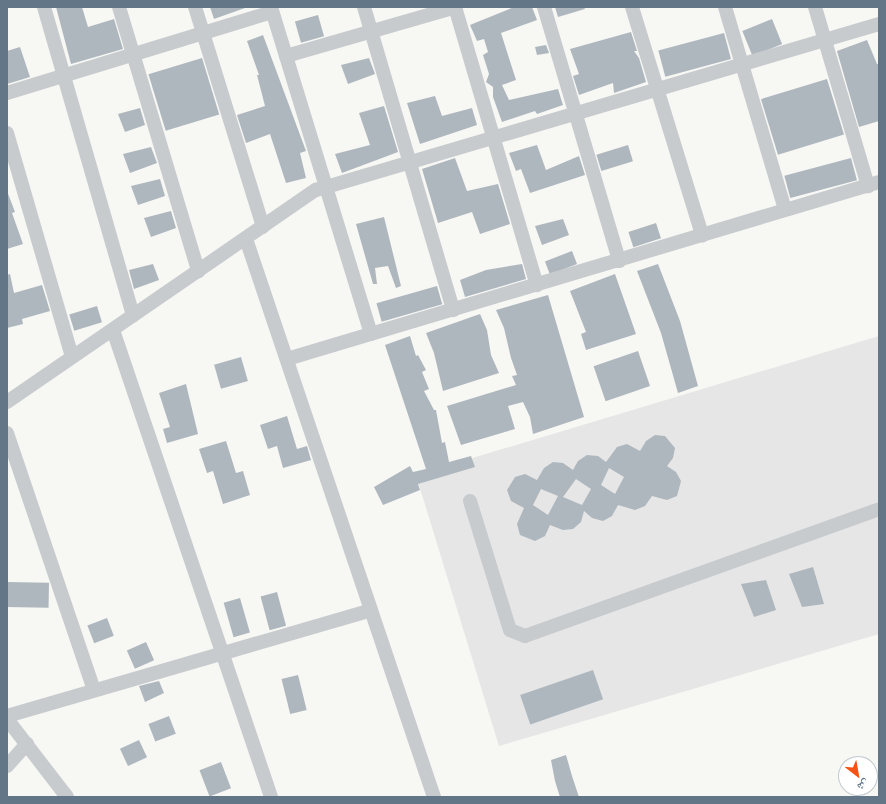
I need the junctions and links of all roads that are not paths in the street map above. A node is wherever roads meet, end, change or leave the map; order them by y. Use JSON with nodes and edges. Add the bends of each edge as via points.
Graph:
{"nodes":[{"id":1,"x":44,"y":7,"type":"edge"},
{"id":2,"x":119,"y":7,"type":"edge"},
{"id":3,"x":195,"y":7,"type":"edge"},
{"id":4,"x":364,"y":7,"type":"edge"},
{"id":5,"x":456,"y":7,"type":"edge"},
{"id":6,"x":544,"y":7,"type":"edge"},
{"id":7,"x":632,"y":7,"type":"edge"},
{"id":8,"x":725,"y":7,"type":"edge"},
{"id":9,"x":815,"y":7,"type":"edge"},
{"id":10,"x":271,"y":9,"type":"edge"},
{"id":11,"x":879,"y":24,"type":"edge"},
{"id":12,"x":371,"y":32,"type":"junction"},
{"id":13,"x":203,"y":33,"type":"junction"},
{"id":14,"x":825,"y":39,"type":"junction"},
{"id":15,"x":133,"y":54,"type":"junction"},
{"id":16,"x":286,"y":56,"type":"junction"},
{"id":17,"x":742,"y":64,"type":"junction"},
{"id":18,"x":64,"y":76,"type":"junction"},
{"id":19,"x":658,"y":88,"type":"junction"},
{"id":20,"x":7,"y":93,"type":"edge"},
{"id":21,"x":575,"y":113,"type":"junction"},
{"id":22,"x":7,"y":133,"type":"edge"},
{"id":23,"x":494,"y":137,"type":"junction"},
{"id":24,"x":410,"y":162,"type":"junction"},
{"id":25,"x":874,"y":184,"type":"edge"},
{"id":26,"x":327,"y":186,"type":"junction"},
{"id":27,"x":785,"y":209,"type":"junction"},
{"id":28,"x":263,"y":227,"type":"junction"},
{"id":29,"x":702,"y":235,"type":"junction"},
{"id":30,"x":246,"y":239,"type":"junction"},
{"id":31,"x":619,"y":261,"type":"junction"},
{"id":32,"x":198,"y":271,"type":"junction"},
{"id":33,"x":537,"y":285,"type":"junction"},
{"id":34,"x":454,"y":310,"type":"junction"},
{"id":35,"x":133,"y":315,"type":"junction"},
{"id":36,"x":113,"y":330,"type":"junction"},
{"id":37,"x":371,"y":334,"type":"junction"},
{"id":38,"x":72,"y":357,"type":"junction"},
{"id":39,"x":288,"y":359,"type":"junction"},
{"id":40,"x":8,"y":399,"type":"edge"},
{"id":41,"x":7,"y":433,"type":"edge"},
{"id":42,"x":470,"y":501,"type":"dead end"},
{"id":43,"x":879,"y":509,"type":"edge"},
{"id":44,"x":371,"y":610,"type":"junction"},
{"id":45,"x":223,"y":654,"type":"junction"},
{"id":46,"x":94,"y":690,"type":"junction"},
{"id":47,"x":7,"y":717,"type":"edge"},
{"id":48,"x":27,"y":744,"type":"junction"},
{"id":49,"x":7,"y":766,"type":"edge"},
{"id":50,"x":67,"y":797,"type":"edge"},
{"id":51,"x":271,"y":797,"type":"edge"},
{"id":52,"x":434,"y":797,"type":"edge"}],
"edges":[{"from":1,"to":18,"type":"street"},
{"from":2,"to":15,"type":"street"},
{"from":3,"to":13,"type":"street"},
{"from":4,"to":12,"type":"street"},
{"from":5,"to":12,"type":"street"},
{"from":5,"to":23,"type":"street"},
{"from":6,"to":21,"type":"street"},
{"from":7,"to":19,"type":"street"},
{"from":8,"to":17,"type":"street"},
{"from":9,"to":14,"type":"street"},
{"from":10,"to":13,"type":"street"},
{"from":10,"to":16,"type":"street"},
{"from":11,"to":14,"type":"street"},
{"from":12,"to":16,"type":"street"},
{"from":12,"to":24,"type":"street"},
{"from":13,"to":15,"type":"street"},
{"from":13,"to":28,"type":"street"},
{"from":14,"to":17,"type":"street"},
{"from":14,"to":25,"type":"street"},
{"from":15,"to":18,"type":"street"},
{"from":15,"to":32,"type":"street"},
{"from":16,"to":26,"type":"street"},
{"from":17,"to":19,"type":"street"},
{"from":17,"to":27,"type":"street"},
{"from":18,"to":20,"type":"street"},
{"from":18,"to":35,"type":"street"},
{"from":19,"to":21,"type":"street"},
{"from":19,"to":29,"type":"street"},
{"from":21,"to":23,"type":"street"},
{"from":21,"to":31,"type":"street"},
{"from":22,"to":38,"type":"street"},
{"from":23,"to":24,"type":"street"},
{"from":23,"to":33,"type":"street"},
{"from":24,"to":26,"type":"street"},
{"from":24,"to":34,"type":"street"},
{"from":25,"to":27,"type":"street"},
{"from":26,"to":28,"type":"street","via":[[307,194]]},
{"from":26,"to":37,"type":"street"},
{"from":27,"to":29,"type":"street"},
{"from":28,"to":30,"type":"street"},
{"from":29,"to":31,"type":"street"},
{"from":30,"to":32,"type":"street"},
{"from":30,"to":39,"type":"street"},
{"from":31,"to":33,"type":"street"},
{"from":32,"to":35,"type":"street"},
{"from":33,"to":34,"type":"street"},
{"from":34,"to":37,"type":"street"},
{"from":35,"to":36,"type":"street"},
{"from":36,"to":38,"type":"street"},
{"from":36,"to":45,"type":"street"},
{"from":37,"to":39,"type":"street"},
{"from":38,"to":40,"type":"street"},
{"from":39,"to":44,"type":"street"},
{"from":41,"to":46,"type":"street"},
{"from":42,"to":43,"type":"street","via":[[510,630],[525,636]]},
{"from":44,"to":45,"type":"street"},
{"from":44,"to":52,"type":"street"},
{"from":45,"to":46,"type":"street"},
{"from":45,"to":51,"type":"street"},
{"from":46,"to":47,"type":"street"},
{"from":47,"to":48,"type":"street"},
{"from":48,"to":49,"type":"street"},
{"from":48,"to":50,"type":"street"}]}
